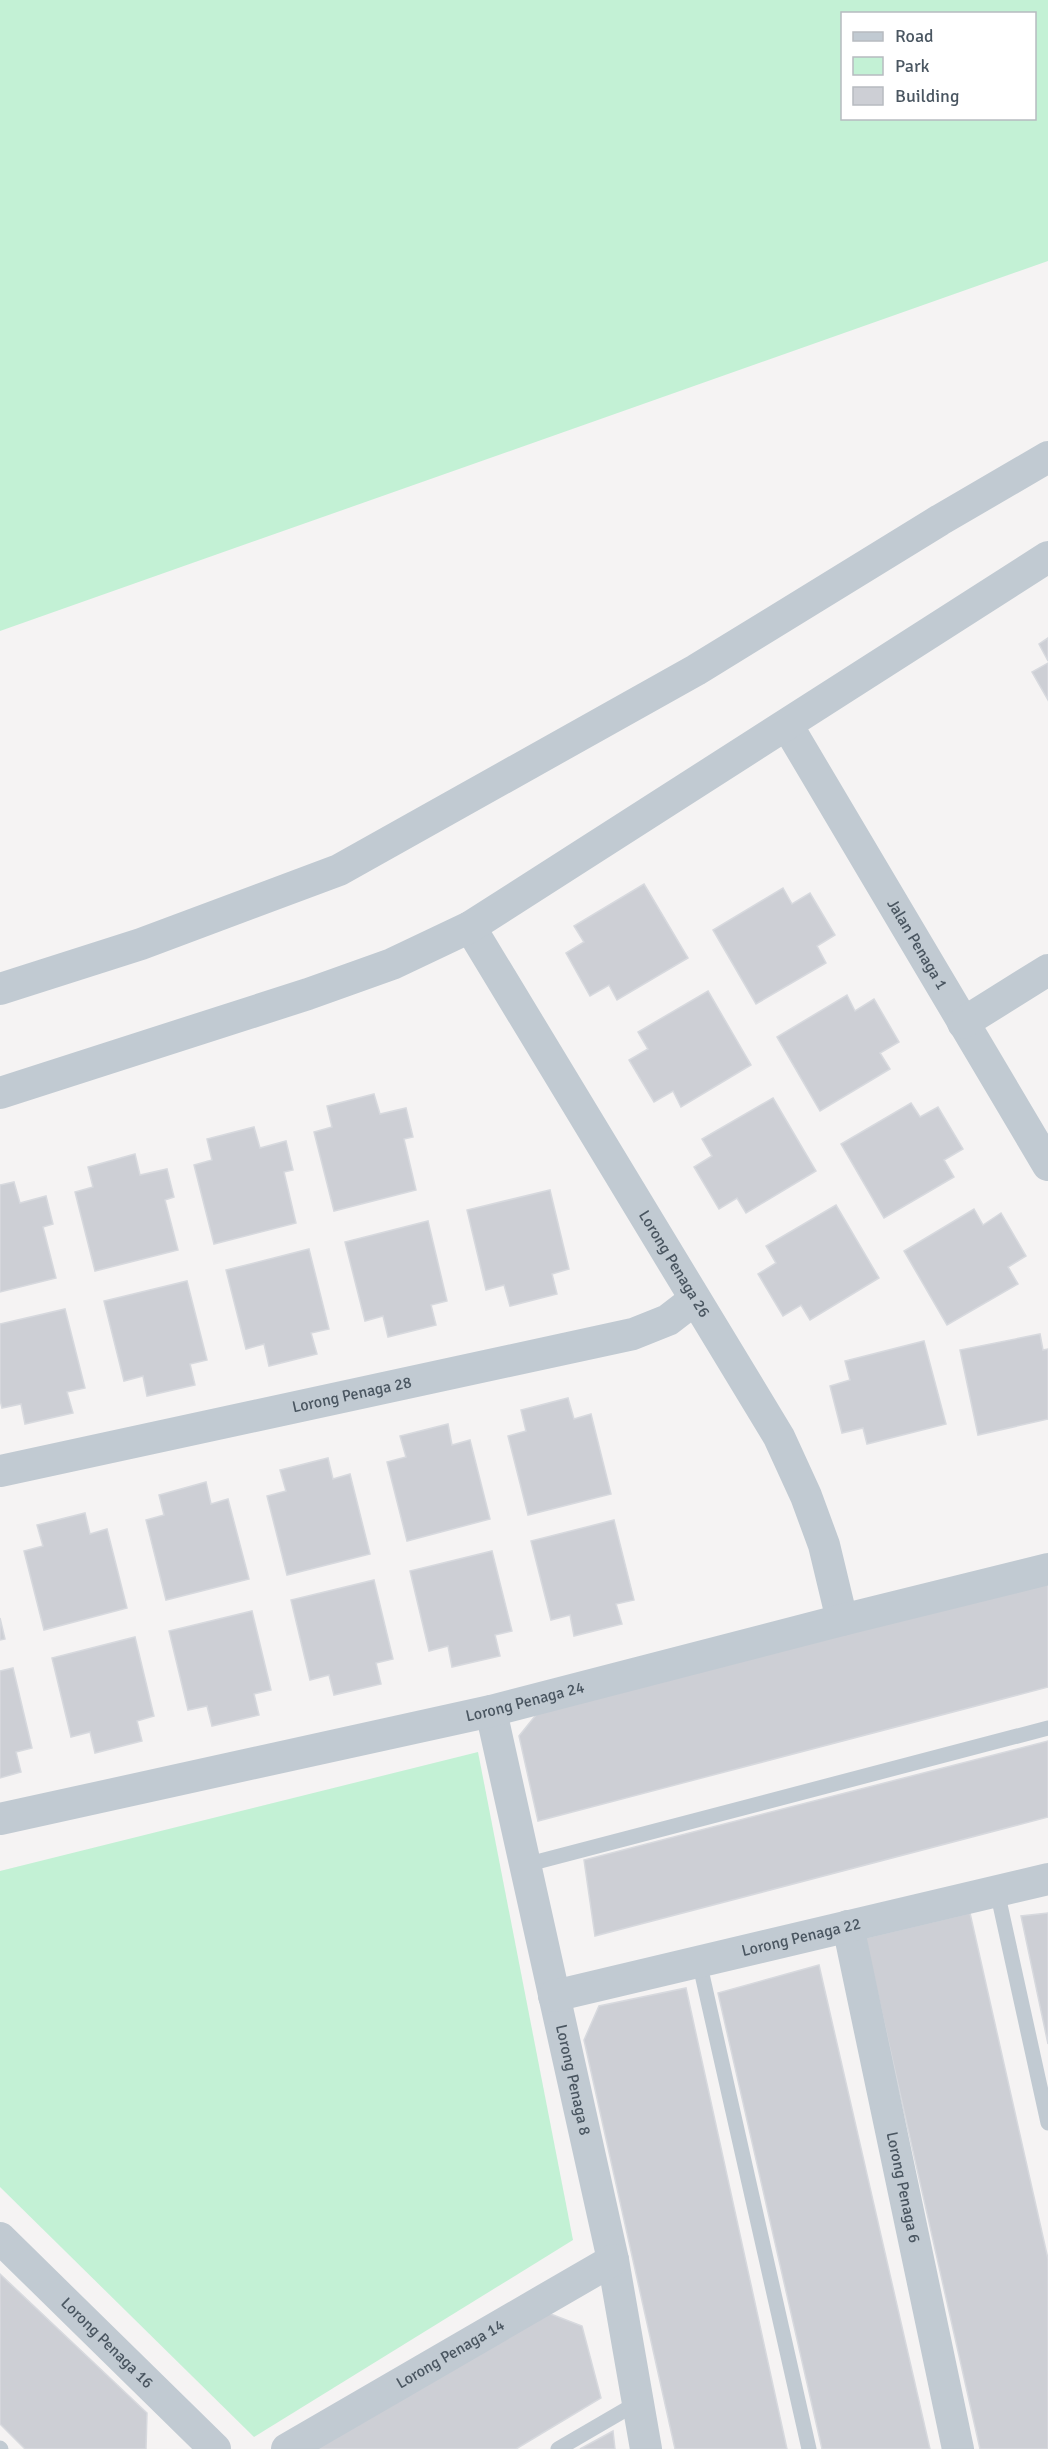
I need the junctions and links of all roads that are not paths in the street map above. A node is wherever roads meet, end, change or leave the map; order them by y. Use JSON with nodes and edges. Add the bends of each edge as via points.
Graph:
{"nodes":[{"id":1,"x":1048,"y":457,"type":"edge"},
{"id":2,"x":1048,"y":557,"type":"edge"},
{"id":3,"x":787,"y":725,"type":"junction"},
{"id":4,"x":470,"y":927,"type":"junction"},
{"id":5,"x":1048,"y":970,"type":"edge"},
{"id":6,"x":0,"y":989,"type":"edge"},
{"id":7,"x":963,"y":1023,"type":"junction"},
{"id":8,"x":0,"y":1093,"type":"edge"},
{"id":9,"x":1048,"y":1165,"type":"edge"},
{"id":10,"x":694,"y":1299,"type":"junction"},
{"id":11,"x":0,"y":1471,"type":"edge"},
{"id":12,"x":1048,"y":1569,"type":"edge"},
{"id":13,"x":842,"y":1620,"type":"junction"},
{"id":14,"x":491,"y":1711,"type":"junction"},
{"id":15,"x":1048,"y":1728,"type":"edge"},
{"id":16,"x":0,"y":1819,"type":"edge"},
{"id":17,"x":525,"y":1865,"type":"junction"},
{"id":18,"x":1048,"y":1879,"type":"edge"},
{"id":19,"x":997,"y":1891,"type":"junction"},
{"id":20,"x":848,"y":1926,"type":"junction"},
{"id":21,"x":699,"y":1961,"type":"junction"},
{"id":22,"x":554,"y":1996,"type":"junction"},
{"id":23,"x":1048,"y":2123,"type":"edge"},
{"id":24,"x":0,"y":2238,"type":"edge"},
{"id":25,"x":613,"y":2260,"type":"junction"},
{"id":26,"x":637,"y":2403,"type":"junction"},
{"id":27,"x":215,"y":2449,"type":"edge"},
{"id":28,"x":287,"y":2449,"type":"edge"},
{"id":29,"x":558,"y":2449,"type":"edge"},
{"id":30,"x":646,"y":2449,"type":"edge"},
{"id":31,"x":809,"y":2449,"type":"edge"},
{"id":32,"x":958,"y":2449,"type":"edge"}],
"edges":[{"from":1,"to":6,"type":"street","via":[[696,670],[339,870],[141,944]]},
{"from":2,"to":3,"type":"street"},
{"from":3,"to":4,"type":"street"},
{"from":3,"to":7,"type":"street","name":"Jalan Penaga 1"},
{"from":4,"to":8,"type":"street","via":[[393,964]]},
{"from":4,"to":10,"type":"street","name":"Lorong Penaga 26"},
{"from":5,"to":7,"type":"street"},
{"from":7,"to":9,"type":"street","name":"Jalan Penaga 1"},
{"from":10,"to":11,"type":"street","name":"Lorong Penaga 28","via":[[668,1320],[633,1334]]},
{"from":10,"to":13,"type":"street","name":"Lorong Penaga 26","via":[[779,1437],[824,1545]]},
{"from":12,"to":13,"type":"street","name":"Lorong Penaga 24"},
{"from":13,"to":14,"type":"street","name":"Lorong Penaga 24"},
{"from":14,"to":16,"type":"street","name":"Lorong Penaga 24"},
{"from":14,"to":17,"type":"street","name":"Lorong Penaga 8"},
{"from":15,"to":17,"type":"lane"},
{"from":17,"to":22,"type":"street","name":"Lorong Penaga 8"},
{"from":18,"to":19,"type":"street","name":"Lorong Penaga 22"},
{"from":19,"to":20,"type":"street","name":"Lorong Penaga 22"},
{"from":19,"to":23,"type":"lane"},
{"from":20,"to":21,"type":"street","name":"Lorong Penaga 22"},
{"from":20,"to":32,"type":"street","name":"Lorong Penaga 6"},
{"from":21,"to":22,"type":"street","name":"Lorong Penaga 22"},
{"from":21,"to":31,"type":"lane"},
{"from":22,"to":25,"type":"street","name":"Lorong Penaga 8"},
{"from":24,"to":27,"type":"street","name":"Lorong Penaga 16"},
{"from":25,"to":26,"type":"street","name":"Lorong Penaga 8"},
{"from":25,"to":28,"type":"street","name":"Lorong Penaga 14"},
{"from":26,"to":29,"type":"lane"},
{"from":26,"to":30,"type":"street","name":"Lorong Penaga 8"}]}
